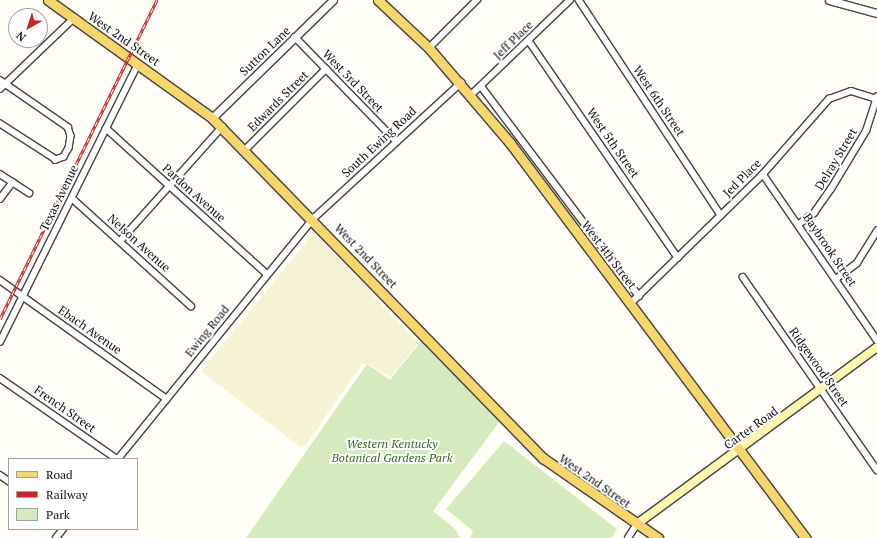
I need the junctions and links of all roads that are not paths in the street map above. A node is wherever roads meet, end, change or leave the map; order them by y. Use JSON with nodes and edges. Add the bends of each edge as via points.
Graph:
{"nodes":[{"id":1,"x":48,"y":0,"type":"edge"},
{"id":2,"x":333,"y":0,"type":"edge"},
{"id":3,"x":378,"y":0,"type":"edge"},
{"id":4,"x":477,"y":0,"type":"edge"},
{"id":5,"x":570,"y":0,"type":"edge"},
{"id":6,"x":579,"y":0,"type":"edge"},
{"id":7,"x":829,"y":0,"type":"edge"},
{"id":8,"x":841,"y":2,"type":"edge"},
{"id":9,"x":58,"y":3,"type":"edge"},
{"id":10,"x":877,"y":13,"type":"edge"},
{"id":11,"x":74,"y":18,"type":"junction"},
{"id":12,"x":295,"y":37,"type":"junction"},
{"id":13,"x":529,"y":41,"type":"junction"},
{"id":14,"x":429,"y":48,"type":"junction"},
{"id":15,"x":138,"y":64,"type":"junction"},
{"id":16,"x":326,"y":69,"type":"junction"},
{"id":17,"x":0,"y":80,"type":"edge"},
{"id":18,"x":461,"y":83,"type":"junction"},
{"id":19,"x":6,"y":84,"type":"junction"},
{"id":20,"x":481,"y":86,"type":"junction"},
{"id":21,"x":0,"y":89,"type":"edge"},
{"id":22,"x":471,"y":95,"type":"junction"},
{"id":23,"x":877,"y":98,"type":"edge"},
{"id":24,"x":212,"y":118,"type":"junction"},
{"id":25,"x":0,"y":124,"type":"edge"},
{"id":26,"x":222,"y":126,"type":"junction"},
{"id":27,"x":106,"y":128,"type":"junction"},
{"id":28,"x":396,"y":141,"type":"junction"},
{"id":29,"x":246,"y":149,"type":"junction"},
{"id":30,"x":0,"y":174,"type":"edge"},
{"id":31,"x":762,"y":174,"type":"junction"},
{"id":32,"x":13,"y":182,"type":"junction"},
{"id":33,"x":170,"y":186,"type":"junction"},
{"id":34,"x":29,"y":193,"type":"dead end"},
{"id":35,"x":72,"y":198,"type":"junction"},
{"id":36,"x":0,"y":199,"type":"edge"},
{"id":37,"x":721,"y":215,"type":"junction"},
{"id":38,"x":314,"y":218,"type":"junction"},
{"id":39,"x":799,"y":224,"type":"junction"},
{"id":40,"x":877,"y":231,"type":"edge"},
{"id":41,"x":121,"y":240,"type":"junction"},
{"id":42,"x":678,"y":258,"type":"junction"},
{"id":43,"x":267,"y":274,"type":"junction"},
{"id":44,"x":743,"y":277,"type":"dead end"},
{"id":45,"x":836,"y":279,"type":"junction"},
{"id":46,"x":0,"y":280,"type":"edge"},
{"id":47,"x":639,"y":296,"type":"junction"},
{"id":48,"x":22,"y":297,"type":"junction"},
{"id":49,"x":630,"y":304,"type":"junction"},
{"id":50,"x":191,"y":306,"type":"dead end"},
{"id":51,"x":877,"y":340,"type":"edge"},
{"id":52,"x":0,"y":342,"type":"edge"},
{"id":53,"x":877,"y":347,"type":"edge"},
{"id":54,"x":0,"y":378,"type":"edge"},
{"id":55,"x":822,"y":391,"type":"junction"},
{"id":56,"x":167,"y":399,"type":"junction"},
{"id":57,"x":740,"y":451,"type":"junction"},
{"id":58,"x":117,"y":458,"type":"edge"},
{"id":59,"x":119,"y":458,"type":"edge"},
{"id":60,"x":877,"y":470,"type":"edge"},
{"id":61,"x":637,"y":524,"type":"junction"},
{"id":62,"x":62,"y":530,"type":"edge"},
{"id":63,"x":56,"y":538,"type":"edge"},
{"id":64,"x":628,"y":538,"type":"edge"},
{"id":65,"x":658,"y":538,"type":"edge"},
{"id":66,"x":805,"y":538,"type":"edge"}],
"edges":[{"from":1,"to":9,"type":"main road","name":"West 2nd Street"},
{"from":2,"to":12,"type":"street","name":"Sutton Lane"},
{"from":3,"to":14,"type":"main road","name":"West 4th Street"},
{"from":4,"to":14,"type":"street"},
{"from":5,"to":13,"type":"street","name":"Jeff Place"},
{"from":6,"to":37,"type":"street","name":"West 6th Street"},
{"from":7,"to":8,"type":"street"},
{"from":8,"to":10,"type":"street"},
{"from":9,"to":11,"type":"main road","name":"West 2nd Street"},
{"from":11,"to":15,"type":"main road","name":"West 2nd Street"},
{"from":11,"to":19,"type":"street"},
{"from":12,"to":16,"type":"street","name":"West 3rd Street"},
{"from":12,"to":24,"type":"street","name":"Sutton Lane"},
{"from":13,"to":20,"type":"street","name":"Jeff Place"},
{"from":13,"to":42,"type":"street","name":"West 5th Street"},
{"from":14,"to":18,"type":"main road","name":"West 4th Street"},
{"from":15,"to":24,"type":"main road","name":"West 2nd Street"},
{"from":15,"to":27,"type":"street","name":"Texas Avenue"},
{"from":16,"to":28,"type":"street","name":"West 3rd Street"},
{"from":16,"to":29,"type":"street","name":"Edwards Street"},
{"from":17,"to":19,"type":"street"},
{"from":18,"to":22,"type":"main road","name":"West 4th Street"},
{"from":18,"to":28,"type":"street","name":"South Ewing Road"},
{"from":19,"to":21,"type":"street"},
{"from":19,"to":25,"type":"street","via":[[68,126],[71,136],[69,148],[64,157],[56,160]]},
{"from":20,"to":22,"type":"street","name":"Jeff Place"},
{"from":20,"to":47,"type":"street","name":"West 4th Street"},
{"from":22,"to":49,"type":"main road","name":"West 4th Street"},
{"from":23,"to":31,"type":"street","name":"Jed Place","via":[[851,91],[834,95]]},
{"from":23,"to":39,"type":"street","name":"Delray Street","via":[[866,131],[831,189],[814,213]]},
{"from":24,"to":26,"type":"main road","name":"West 2nd Street"},
{"from":26,"to":29,"type":"main road","name":"West 2nd Street"},
{"from":26,"to":33,"type":"street"},
{"from":27,"to":33,"type":"street","name":"Pardon Avenue"},
{"from":27,"to":35,"type":"street","name":"Texas Avenue"},
{"from":28,"to":38,"type":"street","name":"South Ewing Road"},
{"from":29,"to":38,"type":"main road","name":"West 2nd Street"},
{"from":30,"to":32,"type":"street"},
{"from":31,"to":37,"type":"street","name":"Jed Place"},
{"from":31,"to":39,"type":"street","name":"Baybrook Street"},
{"from":32,"to":34,"type":"street"},
{"from":32,"to":36,"type":"street"},
{"from":33,"to":41,"type":"street"},
{"from":33,"to":43,"type":"street","name":"Pardon Avenue"},
{"from":35,"to":41,"type":"street","name":"Nelson Avenue"},
{"from":35,"to":48,"type":"street","name":"Texas Avenue"},
{"from":37,"to":42,"type":"street","name":"Jed Place"},
{"from":38,"to":43,"type":"street","name":"Ewing Road"},
{"from":38,"to":61,"type":"main road","name":"West 2nd Street","via":[[543,458]]},
{"from":39,"to":45,"type":"street","name":"Baybrook Street"},
{"from":40,"to":45,"type":"street","via":[[857,263]]},
{"from":41,"to":50,"type":"street","name":"Nelson Avenue"},
{"from":42,"to":47,"type":"street","name":"Jed Place"},
{"from":43,"to":56,"type":"street","name":"Ewing Road"},
{"from":44,"to":55,"type":"street","name":"Ridgewood Street"},
{"from":45,"to":51,"type":"street","name":"Baybrook Street"},
{"from":46,"to":48,"type":"street","name":"Ebach Avenue"},
{"from":47,"to":49,"type":"street","name":"Jed Place"},
{"from":48,"to":52,"type":"street","name":"Texas Avenue"},
{"from":48,"to":56,"type":"street","name":"Ebach Avenue"},
{"from":49,"to":57,"type":"main road","name":"West 4th Street"},
{"from":53,"to":55,"type":"main road","name":"Carter Road"},
{"from":54,"to":58,"type":"street","name":"French Street"},
{"from":55,"to":57,"type":"main road","name":"Carter Road"},
{"from":55,"to":60,"type":"street","name":"Ridgewood Street"},
{"from":56,"to":59,"type":"street","name":"Ewing Road"},
{"from":57,"to":61,"type":"main road","name":"Carter Road"},
{"from":57,"to":66,"type":"main road","name":"West 4th Street"},
{"from":61,"to":64,"type":"street"},
{"from":61,"to":65,"type":"main road","name":"West 2nd Street"},
{"from":62,"to":63,"type":"street"}]}
